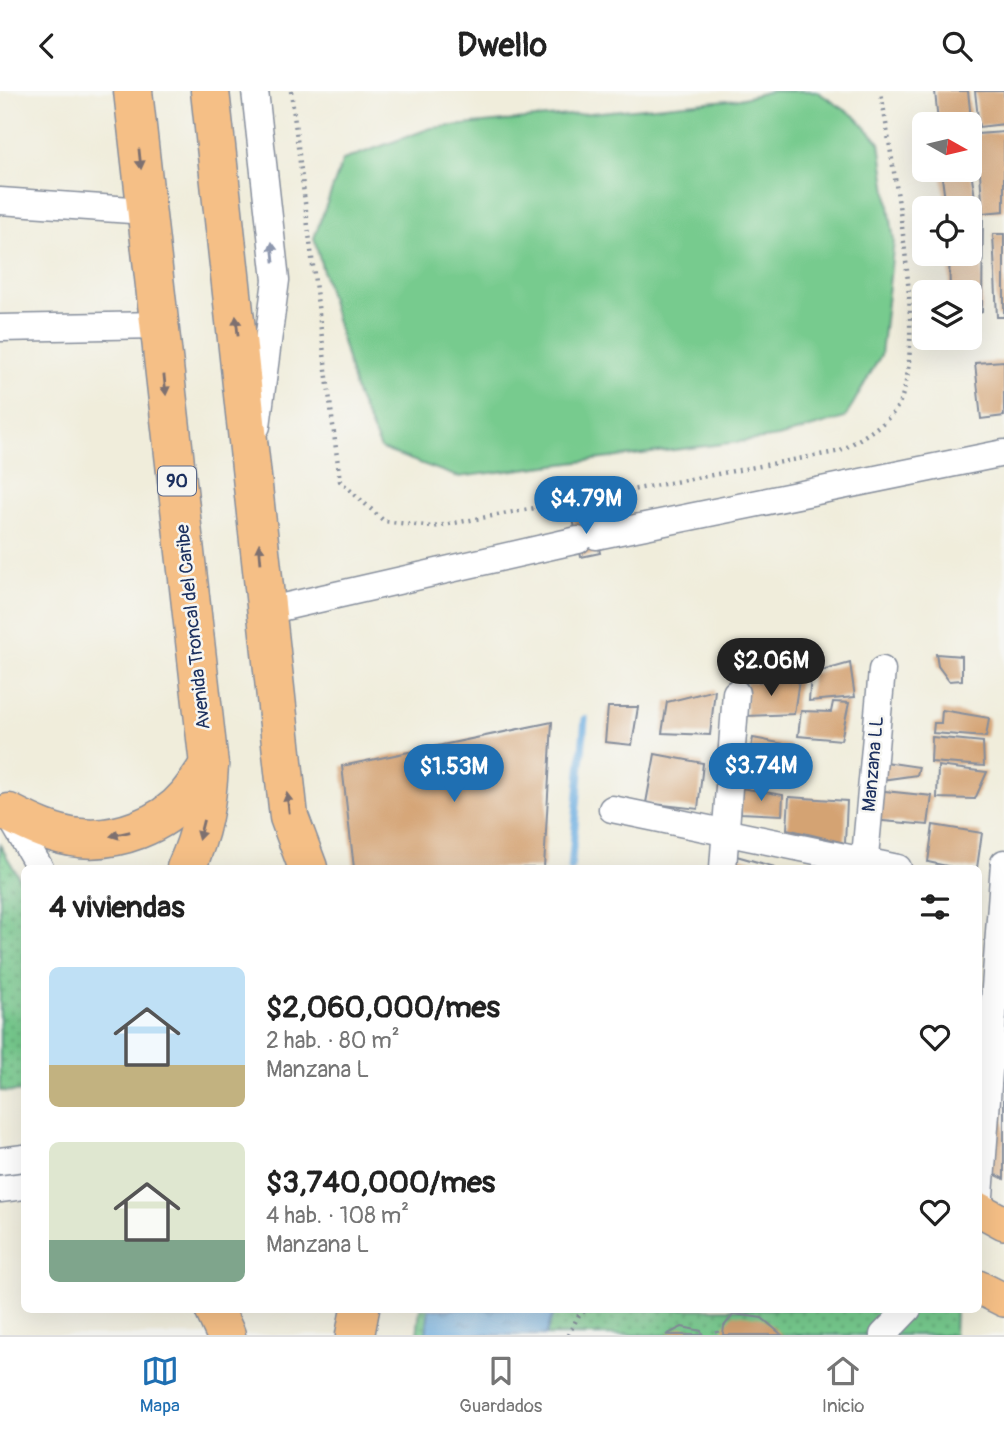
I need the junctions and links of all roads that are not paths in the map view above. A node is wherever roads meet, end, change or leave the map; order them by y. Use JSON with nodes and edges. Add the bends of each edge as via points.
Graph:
{"nodes":[{"id":1,"x":133,"y":91,"type":"edge"},
{"id":2,"x":210,"y":91,"type":"edge"},
{"id":3,"x":256,"y":91,"type":"edge"},
{"id":4,"x":0,"y":201,"type":"edge"},
{"id":5,"x":146,"y":211,"type":"junction"},
{"id":6,"x":160,"y":325,"type":"junction"},
{"id":7,"x":0,"y":328,"type":"edge"},
{"id":8,"x":1004,"y":453,"type":"edge"},
{"id":9,"x":252,"y":466,"type":"junction"},
{"id":10,"x":266,"y":611,"type":"junction"},
{"id":11,"x":882,"y":670,"type":"dead end"},
{"id":12,"x":736,"y":693,"type":"dead end"},
{"id":13,"x":209,"y":765,"type":"junction"},
{"id":14,"x":4,"y":809,"type":"edge"},
{"id":15,"x":612,"y":809,"type":"dead end"},
{"id":16,"x":726,"y":831,"type":"junction"},
{"id":17,"x":1004,"y":863,"type":"edge"},
{"id":18,"x":864,"y":864,"type":"edge"},
{"id":19,"x":38,"y":865,"type":"edge"},
{"id":20,"x":187,"y":865,"type":"edge"},
{"id":21,"x":307,"y":865,"type":"edge"},
{"id":22,"x":723,"y":865,"type":"edge"},
{"id":23,"x":994,"y":893,"type":"edge"},
{"id":24,"x":982,"y":1131,"type":"edge"},
{"id":25,"x":21,"y":1158,"type":"edge"},
{"id":26,"x":0,"y":1161,"type":"edge"},
{"id":27,"x":21,"y":1186,"type":"edge"},
{"id":28,"x":0,"y":1189,"type":"edge"},
{"id":29,"x":982,"y":1212,"type":"edge"},
{"id":30,"x":1004,"y":1223,"type":"edge"},
{"id":31,"x":982,"y":1289,"type":"edge"},
{"id":32,"x":1004,"y":1300,"type":"edge"},
{"id":33,"x":216,"y":1313,"type":"edge"},
{"id":34,"x":359,"y":1313,"type":"edge"},
{"id":35,"x":904,"y":1313,"type":"edge"},
{"id":36,"x":226,"y":1335,"type":"edge"},
{"id":37,"x":355,"y":1335,"type":"edge"},
{"id":38,"x":883,"y":1335,"type":"edge"}],
"edges":[{"from":1,"to":5,"type":"highway","name":"Avenida Troncal del Caribe","number":"90","one_way":true},
{"from":9,"to":2,"type":"highway","one_way":true},
{"from":9,"to":3,"type":"street","one_way":true,"via":[[276,280]]},
{"from":4,"to":5,"type":"street"},
{"from":5,"to":6,"type":"highway","name":"Avenida Troncal del Caribe","number":"90"},
{"from":6,"to":7,"type":"street"},
{"from":6,"to":13,"type":"highway","name":"Avenida Troncal del Caribe","number":"90","one_way":true},
{"from":8,"to":10,"type":"street","via":[[587,538]]},
{"from":10,"to":9,"type":"highway","one_way":true},
{"from":21,"to":10,"type":"highway","one_way":true,"via":[[289,817]]},
{"from":11,"to":18,"type":"street","name":"Manzana LL"},
{"from":12,"to":16,"type":"street"},
{"from":13,"to":14,"type":"highway","one_way":true,"via":[[187,798],[155,822],[119,836],[80,838],[41,829]]},
{"from":13,"to":20,"type":"highway","name":"Avenida Troncal del Caribe","number":"90","one_way":true,"via":[[200,838]]},
{"from":14,"to":19,"type":"street"},
{"from":15,"to":16,"type":"street"},
{"from":16,"to":18,"type":"street"},
{"from":16,"to":22,"type":"street"},
{"from":17,"to":23,"type":"street"},
{"from":23,"to":24,"type":"street"},
{"from":25,"to":26,"type":"street"},
{"from":27,"to":28,"type":"street"},
{"from":29,"to":30,"type":"main road"},
{"from":31,"to":32,"type":"main road"},
{"from":33,"to":36,"type":"highway"},
{"from":34,"to":37,"type":"highway"},
{"from":35,"to":38,"type":"street"}]}
